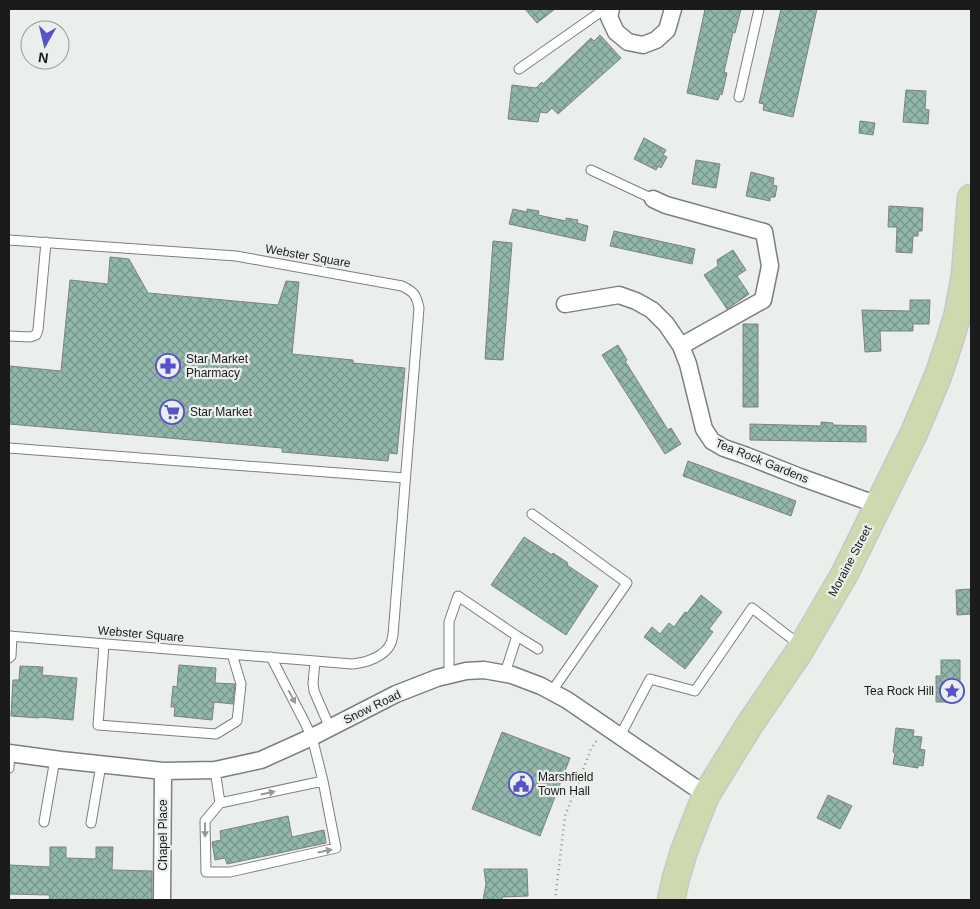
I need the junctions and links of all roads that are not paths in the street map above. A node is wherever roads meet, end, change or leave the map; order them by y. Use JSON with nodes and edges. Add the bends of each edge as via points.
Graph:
{"nodes":[{"id":1,"x":609,"y":9,"type":"edge"},
{"id":2,"x":673,"y":9,"type":"edge"},
{"id":3,"x":759,"y":9,"type":"edge"},
{"id":4,"x":519,"y":70,"type":"dead end"},
{"id":5,"x":739,"y":97,"type":"dead end"},
{"id":6,"x":591,"y":170,"type":"dead end"},
{"id":7,"x":971,"y":198,"type":"edge"},
{"id":8,"x":653,"y":199,"type":"joint"},
{"id":9,"x":9,"y":240,"type":"edge"},
{"id":10,"x":46,"y":242,"type":"junction"},
{"id":11,"x":565,"y":304,"type":"dead end"},
{"id":12,"x":9,"y":336,"type":"edge"},
{"id":13,"x":681,"y":346,"type":"junction"},
{"id":14,"x":9,"y":448,"type":"edge"},
{"id":15,"x":405,"y":478,"type":"junction"},
{"id":16,"x":878,"y":506,"type":"junction"},
{"id":17,"x":532,"y":514,"type":"dead end"},
{"id":18,"x":11,"y":636,"type":"edge"},
{"id":19,"x":517,"y":636,"type":"junction"},
{"id":20,"x":104,"y":644,"type":"junction"},
{"id":21,"x":802,"y":647,"type":"junction"},
{"id":22,"x":538,"y":649,"type":"dead end"},
{"id":23,"x":232,"y":654,"type":"junction"},
{"id":24,"x":270,"y":657,"type":"junction"},
{"id":25,"x":9,"y":658,"type":"edge"},
{"id":26,"x":315,"y":662,"type":"junction"},
{"id":27,"x":505,"y":673,"type":"junction"},
{"id":28,"x":449,"y":675,"type":"junction"},
{"id":29,"x":552,"y":691,"type":"junction"},
{"id":30,"x":330,"y":728,"type":"junction"},
{"id":31,"x":620,"y":736,"type":"junction"},
{"id":32,"x":312,"y":737,"type":"junction"},
{"id":33,"x":9,"y":758,"type":"edge"},
{"id":34,"x":55,"y":760,"type":"junction"},
{"id":35,"x":101,"y":765,"type":"junction"},
{"id":36,"x":215,"y":770,"type":"junction"},
{"id":37,"x":163,"y":771,"type":"junction"},
{"id":38,"x":323,"y":780,"type":"junction"},
{"id":39,"x":706,"y":795,"type":"junction"},
{"id":40,"x":220,"y":803,"type":"junction"},
{"id":41,"x":44,"y":822,"type":"dead end"},
{"id":42,"x":91,"y":822,"type":"dead end"},
{"id":43,"x":162,"y":900,"type":"edge"},
{"id":44,"x":671,"y":900,"type":"edge"}],
"edges":[{"from":1,"to":2,"type":"street","via":[[616,32],[628,42],[643,45],[656,40],[667,30]]},
{"from":1,"to":4,"type":"lane"},
{"from":3,"to":5,"type":"lane"},
{"from":6,"to":8,"type":"lane"},
{"from":7,"to":16,"type":"main road","name":"Moraine Street","via":[[965,275],[950,340],[914,433]]},
{"from":8,"to":13,"type":"street","via":[[764,232],[770,266],[763,300]]},
{"from":9,"to":10,"type":"lane","name":"Webster Square"},
{"from":10,"to":12,"type":"lane","via":[[38,330],[30,337]]},
{"from":10,"to":15,"type":"lane","name":"Webster Square","via":[[236,256],[402,286],[412,292],[419,308]]},
{"from":11,"to":13,"type":"street","name":"Tea Rock Gardens","via":[[619,295],[636,301],[652,310]]},
{"from":13,"to":16,"type":"street","name":"Tea Rock Gardens","via":[[704,429],[712,441]]},
{"from":14,"to":15,"type":"lane"},
{"from":15,"to":26,"type":"lane","name":"Webster Square","via":[[391,645],[367,661]]},
{"from":16,"to":21,"type":"main road","name":"Moraine Street","via":[[844,575]]},
{"from":17,"to":29,"type":"lane","via":[[627,583]]},
{"from":18,"to":20,"type":"lane","name":"Webster Square"},
{"from":18,"to":25,"type":"lane"},
{"from":19,"to":22,"type":"lane"},
{"from":19,"to":27,"type":"lane"},
{"from":19,"to":28,"type":"lane","via":[[458,596],[450,622]]},
{"from":20,"to":23,"type":"lane","name":"Webster Square"},
{"from":20,"to":23,"type":"lane","via":[[98,726],[216,734],[237,721],[241,684]]},
{"from":21,"to":31,"type":"lane","via":[[752,608],[695,691],[650,679]]},
{"from":21,"to":39,"type":"main road","name":"Moraine Street"},
{"from":23,"to":24,"type":"lane","name":"Webster Square"},
{"from":24,"to":26,"type":"lane","name":"Webster Square"},
{"from":24,"to":32,"type":"lane","one_way":true},
{"from":26,"to":30,"type":"lane","via":[[314,691]]},
{"from":27,"to":28,"type":"street","name":"Snow Road","via":[[484,670]]},
{"from":27,"to":29,"type":"street","name":"Snow Road"},
{"from":28,"to":30,"type":"street","name":"Snow Road","via":[[396,694]]},
{"from":29,"to":31,"type":"street","name":"Snow Road"},
{"from":30,"to":32,"type":"street","name":"Snow Road"},
{"from":31,"to":39,"type":"street","name":"Snow Road"},
{"from":32,"to":36,"type":"street","name":"Snow Road","via":[[261,760]]},
{"from":32,"to":38,"type":"lane"},
{"from":33,"to":34,"type":"street","name":"Snow Road"},
{"from":34,"to":35,"type":"street","name":"Snow Road"},
{"from":34,"to":41,"type":"lane"},
{"from":35,"to":37,"type":"street","name":"Snow Road"},
{"from":35,"to":42,"type":"lane"},
{"from":36,"to":37,"type":"street","name":"Snow Road"},
{"from":36,"to":40,"type":"lane"},
{"from":37,"to":43,"type":"street","name":"Chapel Place"},
{"from":40,"to":38,"type":"lane","one_way":true},
{"from":40,"to":38,"type":"lane","one_way":true,"via":[[205,821],[206,872],[230,872],[336,848]]},
{"from":39,"to":44,"type":"main road","name":"Moraine Street","via":[[684,850]]}]}
